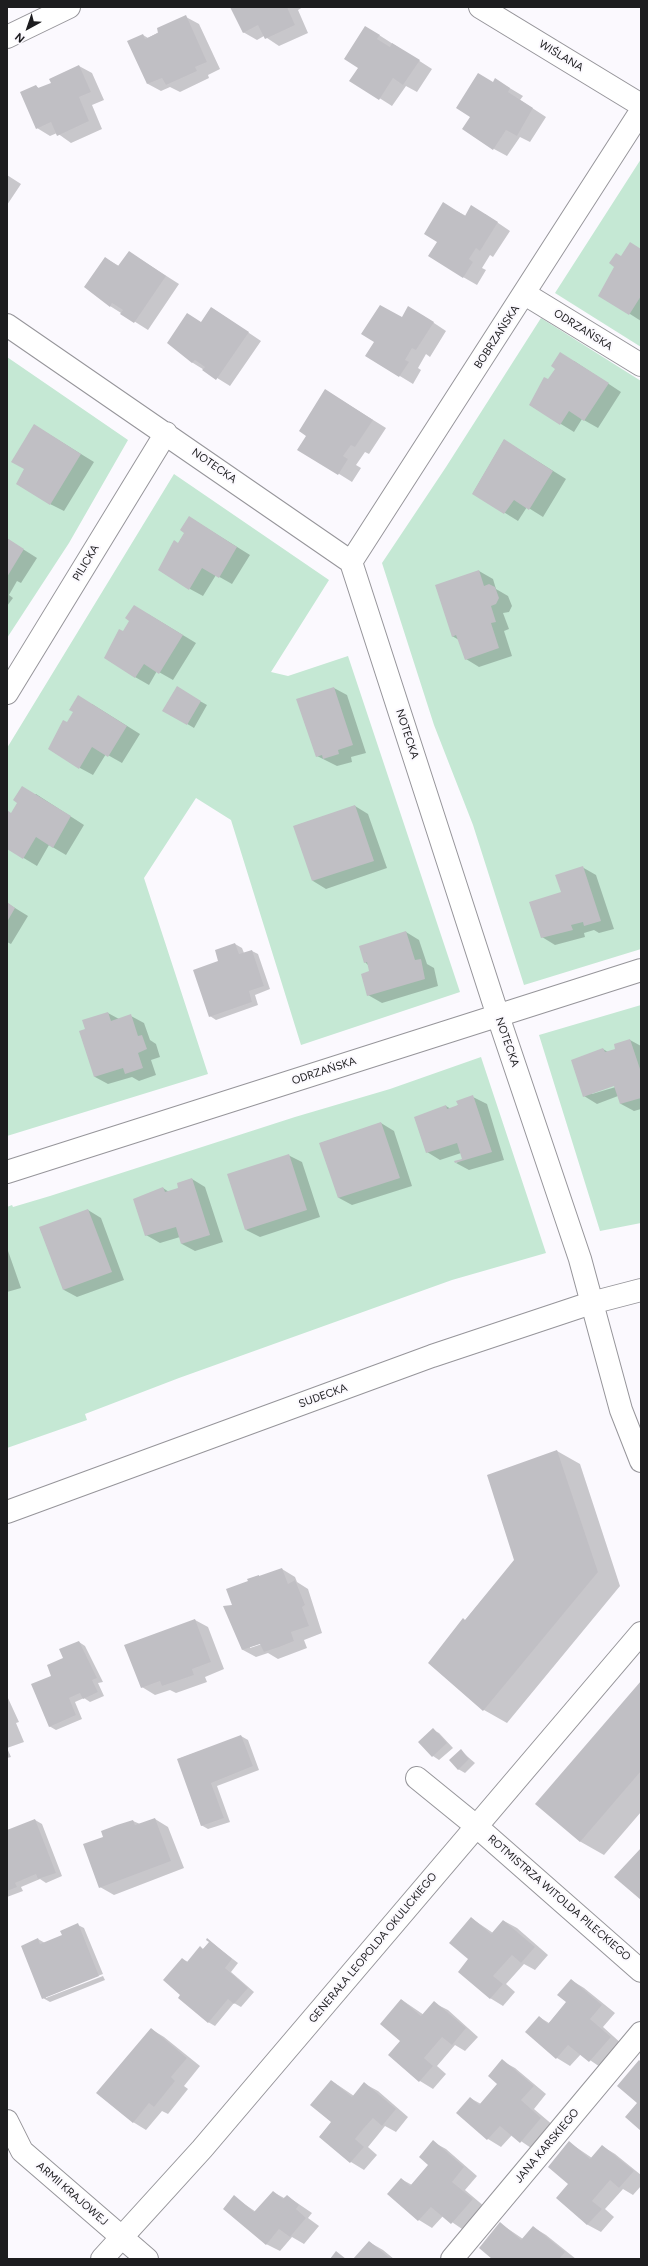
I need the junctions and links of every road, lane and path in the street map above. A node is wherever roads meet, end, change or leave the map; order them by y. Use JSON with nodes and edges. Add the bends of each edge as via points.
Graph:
{"nodes":[{"id":1,"x":69,"y":7,"type":"edge"},
{"id":2,"x":480,"y":7,"type":"edge"},
{"id":3,"x":7,"y":36,"type":"edge"},
{"id":4,"x":641,"y":105,"type":"edge"},
{"id":5,"x":641,"y":111,"type":"edge"},
{"id":6,"x":525,"y":294,"type":"junction"},
{"id":7,"x":7,"y":325,"type":"edge"},
{"id":8,"x":641,"y":365,"type":"edge"},
{"id":9,"x":166,"y":433,"type":"junction"},
{"id":10,"x":351,"y":562,"type":"junction"},
{"id":11,"x":7,"y":693,"type":"edge"},
{"id":12,"x":641,"y":970,"type":"edge"},
{"id":13,"x":498,"y":1016,"type":"junction"},
{"id":14,"x":7,"y":1172,"type":"edge"},
{"id":15,"x":641,"y":1290,"type":"edge"},
{"id":16,"x":591,"y":1303,"type":"junction"},
{"id":17,"x":641,"y":1461,"type":"edge"},
{"id":18,"x":7,"y":1512,"type":"edge"},
{"id":19,"x":641,"y":1633,"type":"edge"},
{"id":20,"x":417,"y":1778,"type":"dead end"},
{"id":21,"x":476,"y":1826,"type":"junction"},
{"id":22,"x":641,"y":1971,"type":"edge"},
{"id":23,"x":641,"y":2033,"type":"edge"},
{"id":24,"x":7,"y":2120,"type":"edge"},
{"id":25,"x":120,"y":2237,"type":"junction"},
{"id":26,"x":102,"y":2259,"type":"edge"},
{"id":27,"x":147,"y":2259,"type":"edge"},
{"id":28,"x":452,"y":2259,"type":"edge"}],
"edges":[{"from":1,"to":3,"type":"street"},
{"from":2,"to":4,"type":"street","name":"WIŚLANA"},
{"from":5,"to":6,"type":"street","name":"BOBRZAŃSKA"},
{"from":6,"to":8,"type":"street","name":"ODRZAŃSKA"},
{"from":6,"to":10,"type":"street","name":"BOBRZAŃSKA"},
{"from":7,"to":9,"type":"street","name":"NOTECKA"},
{"from":9,"to":10,"type":"street","name":"NOTECKA"},
{"from":9,"to":11,"type":"street","name":"PILICKA"},
{"from":10,"to":13,"type":"street","name":"NOTECKA"},
{"from":12,"to":13,"type":"street","name":"ODRZAŃSKA"},
{"from":13,"to":14,"type":"street","name":"ODRZAŃSKA"},
{"from":13,"to":16,"type":"street","name":"NOTECKA","via":[[580,1259]]},
{"from":15,"to":16,"type":"street","name":"SUDECKA"},
{"from":16,"to":17,"type":"street","name":"NOTECKA","via":[[621,1410]]},
{"from":16,"to":18,"type":"street","name":"SUDECKA","via":[[432,1356]]},
{"from":19,"to":21,"type":"street","name":"GENERAŁA LEOPOLDA OKULICKIEGO"},
{"from":20,"to":21,"type":"street","name":"ROTMISTRZA WITOLDA PILECKIEGO"},
{"from":21,"to":22,"type":"street","name":"ROTMISTRZA WITOLDA PILECKIEGO"},
{"from":21,"to":25,"type":"street","name":"GENERAŁA LEOPOLDA OKULICKIEGO","via":[[202,2149]]},
{"from":23,"to":28,"type":"street","name":"JANA KARSKIEGO"},
{"from":24,"to":25,"type":"street","name":"ARMII KRAJOWEJ","via":[[22,2151]]},
{"from":25,"to":26,"type":"street","name":"GENERAŁA LEOPOLDA OKULICKIEGO"},
{"from":25,"to":27,"type":"street","name":"ARMII KRAJOWEJ"}]}
